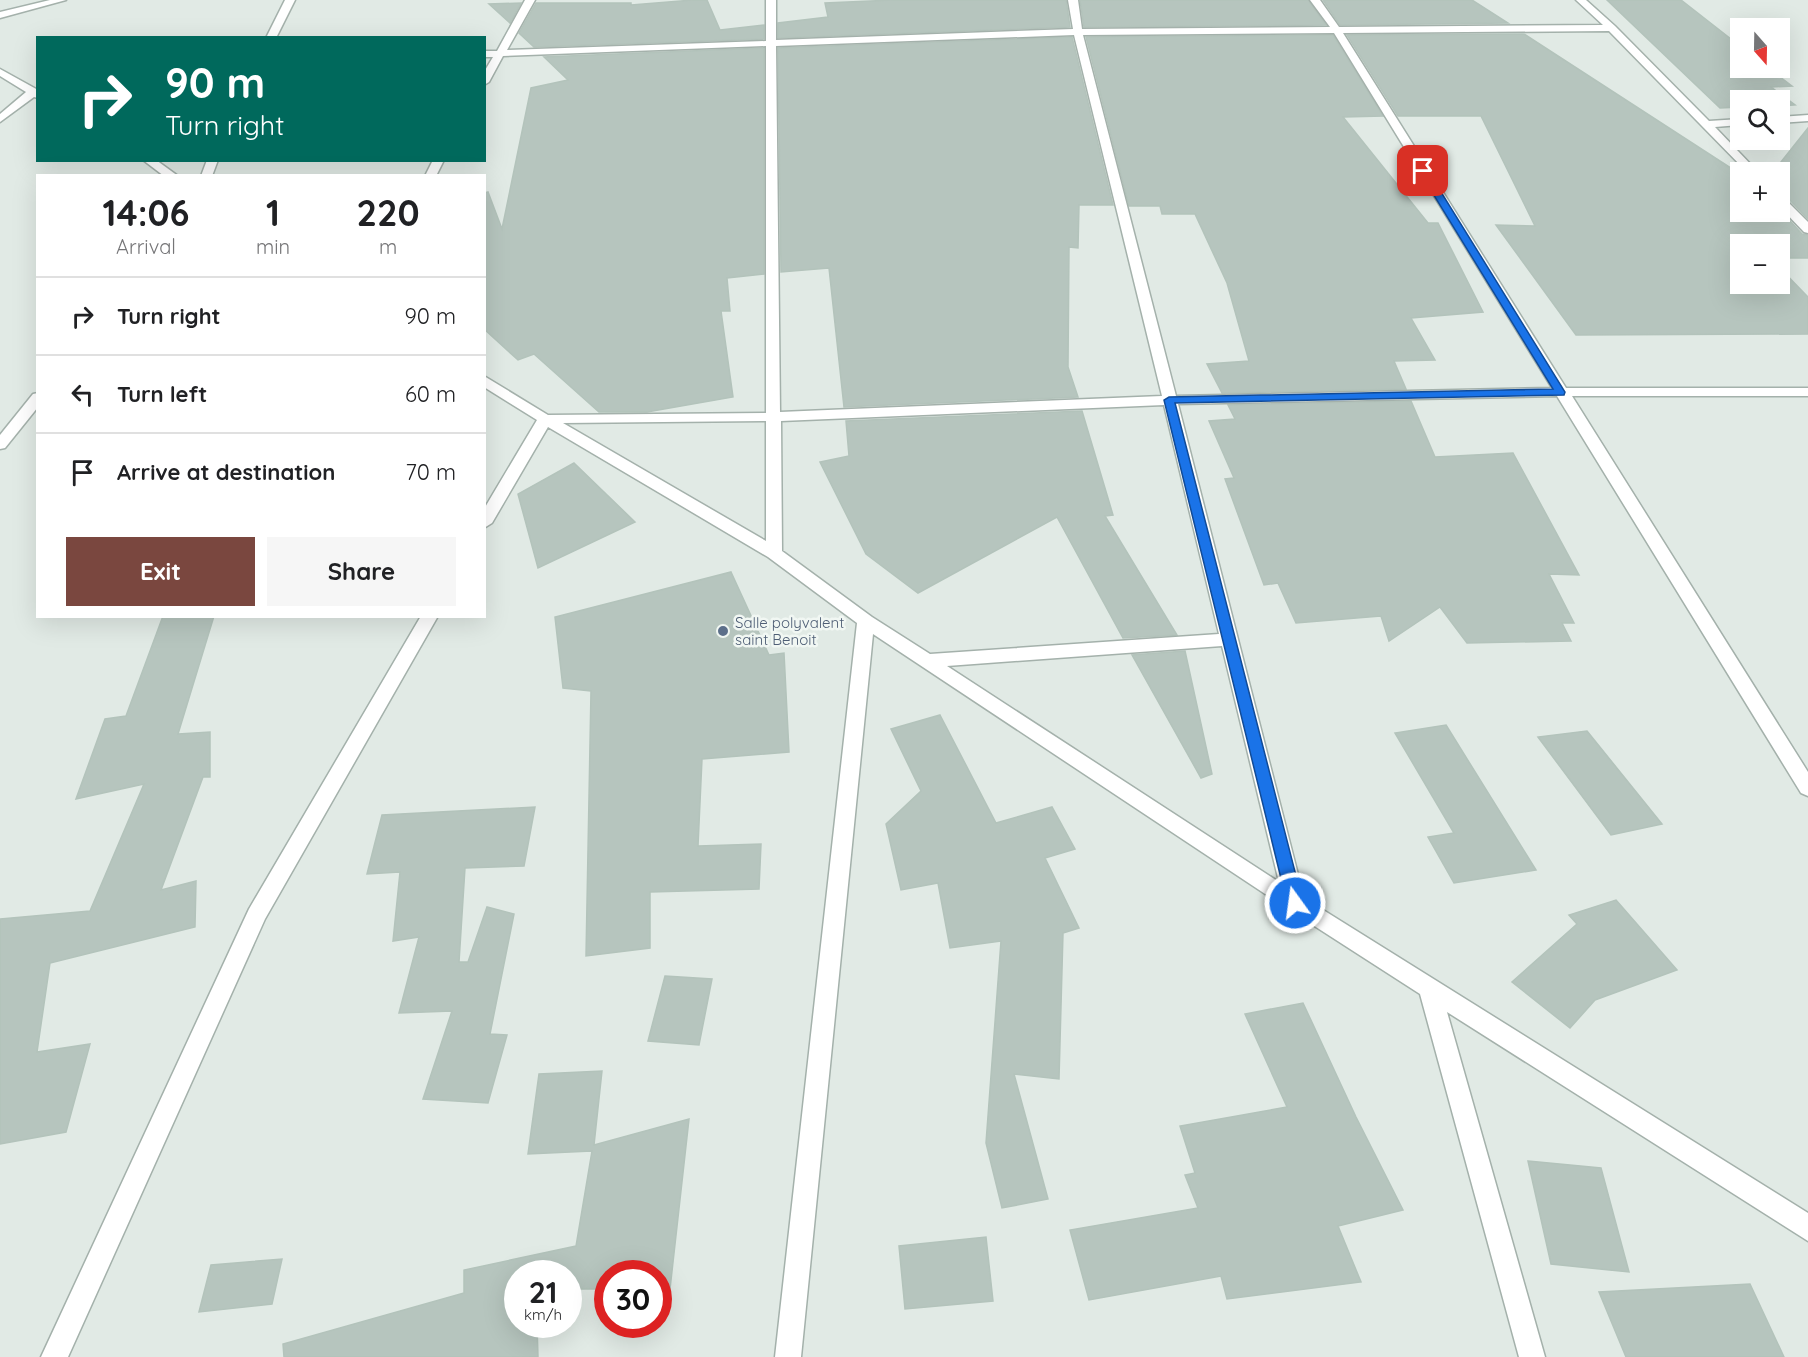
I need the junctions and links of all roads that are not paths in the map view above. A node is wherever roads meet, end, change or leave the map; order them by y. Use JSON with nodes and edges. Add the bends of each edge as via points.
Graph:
{"nodes":[{"id":1,"x":62,"y":0,"type":"edge"},
{"id":2,"x":290,"y":0,"type":"edge"},
{"id":3,"x":530,"y":0,"type":"edge"},
{"id":4,"x":771,"y":0,"type":"edge"},
{"id":5,"x":1073,"y":0,"type":"edge"},
{"id":6,"x":1315,"y":0,"type":"edge"},
{"id":7,"x":1581,"y":0,"type":"edge"},
{"id":8,"x":0,"y":15,"type":"edge"},
{"id":9,"x":1612,"y":28,"type":"junction"},
{"id":10,"x":1336,"y":29,"type":"junction"},
{"id":11,"x":1078,"y":32,"type":"junction"},
{"id":12,"x":272,"y":36,"type":"edge"},
{"id":13,"x":772,"y":44,"type":"junction"},
{"id":14,"x":486,"y":54,"type":"edge"},
{"id":15,"x":500,"y":54,"type":"junction"},
{"id":16,"x":0,"y":72,"type":"edge"},
{"id":17,"x":486,"y":78,"type":"edge"},
{"id":18,"x":29,"y":79,"type":"dead end"},
{"id":19,"x":13,"y":80,"type":"junction"},
{"id":20,"x":35,"y":93,"type":"edge"},
{"id":21,"x":1808,"y":118,"type":"edge"},
{"id":22,"x":0,"y":119,"type":"edge"},
{"id":23,"x":1790,"y":119,"type":"edge"},
{"id":24,"x":1730,"y":123,"type":"edge"},
{"id":25,"x":1705,"y":124,"type":"junction"},
{"id":26,"x":151,"y":162,"type":"edge"},
{"id":27,"x":1743,"y":162,"type":"edge"},
{"id":28,"x":170,"y":174,"type":"edge"},
{"id":29,"x":1790,"y":210,"type":"edge"},
{"id":30,"x":1808,"y":229,"type":"edge"},
{"id":31,"x":486,"y":381,"type":"edge"},
{"id":32,"x":1560,"y":392,"type":"junction"},
{"id":33,"x":1808,"y":392,"type":"edge"},
{"id":34,"x":36,"y":400,"type":"edge"},
{"id":35,"x":1169,"y":400,"type":"junction"},
{"id":36,"x":772,"y":417,"type":"junction"},
{"id":37,"x":545,"y":419,"type":"junction"},
{"id":38,"x":0,"y":445,"type":"edge"},
{"id":39,"x":486,"y":520,"type":"edge"},
{"id":40,"x":774,"y":553,"type":"junction"},
{"id":41,"x":429,"y":618,"type":"edge"},
{"id":42,"x":866,"y":621,"type":"junction"},
{"id":43,"x":1229,"y":639,"type":"junction"},
{"id":44,"x":927,"y":661,"type":"junction"},
{"id":45,"x":1808,"y":788,"type":"edge"},
{"id":46,"x":1295,"y":903,"type":"junction"},
{"id":47,"x":1429,"y":986,"type":"junction"},
{"id":48,"x":1808,"y":1228,"type":"edge"},
{"id":49,"x":54,"y":1357,"type":"edge"},
{"id":50,"x":788,"y":1357,"type":"edge"},
{"id":51,"x":1533,"y":1357,"type":"edge"}],
"edges":[{"from":1,"to":8,"type":"street"},
{"from":2,"to":12,"type":"street"},
{"from":3,"to":15,"type":"street"},
{"from":4,"to":13,"type":"street"},
{"from":5,"to":11,"type":"street"},
{"from":6,"to":10,"type":"street"},
{"from":7,"to":9,"type":"street"},
{"from":9,"to":10,"type":"street"},
{"from":9,"to":25,"type":"street"},
{"from":10,"to":11,"type":"street"},
{"from":10,"to":32,"type":"street"},
{"from":11,"to":13,"type":"street"},
{"from":11,"to":35,"type":"street"},
{"from":13,"to":15,"type":"street"},
{"from":13,"to":36,"type":"street"},
{"from":14,"to":15,"type":"street"},
{"from":15,"to":17,"type":"street"},
{"from":16,"to":19,"type":"street"},
{"from":18,"to":19,"type":"street"},
{"from":19,"to":20,"type":"street"},
{"from":20,"to":22,"type":"street"},
{"from":21,"to":23,"type":"street"},
{"from":24,"to":25,"type":"street"},
{"from":25,"to":27,"type":"street"},
{"from":26,"to":28,"type":"street"},
{"from":29,"to":30,"type":"street"},
{"from":31,"to":37,"type":"street"},
{"from":32,"to":33,"type":"street"},
{"from":32,"to":35,"type":"street"},
{"from":32,"to":45,"type":"street"},
{"from":34,"to":38,"type":"street"},
{"from":35,"to":36,"type":"street"},
{"from":35,"to":43,"type":"street"},
{"from":36,"to":37,"type":"street"},
{"from":36,"to":40,"type":"street"},
{"from":37,"to":39,"type":"street"},
{"from":37,"to":40,"type":"street"},
{"from":40,"to":42,"type":"street"},
{"from":41,"to":49,"type":"street","via":[[256,915]]},
{"from":42,"to":44,"type":"street"},
{"from":42,"to":50,"type":"street"},
{"from":43,"to":44,"type":"street"},
{"from":43,"to":46,"type":"street"},
{"from":44,"to":46,"type":"street"},
{"from":46,"to":47,"type":"street"},
{"from":47,"to":48,"type":"street"},
{"from":47,"to":51,"type":"street"}]}
